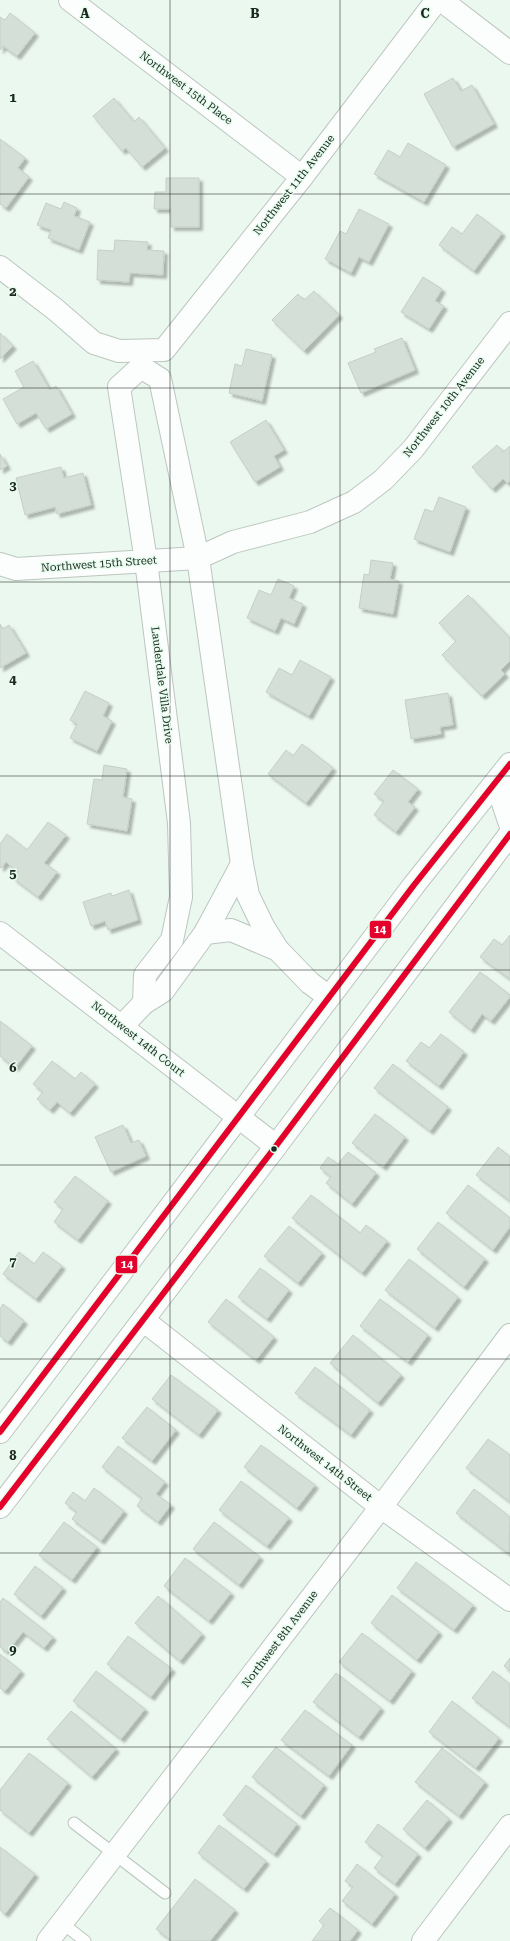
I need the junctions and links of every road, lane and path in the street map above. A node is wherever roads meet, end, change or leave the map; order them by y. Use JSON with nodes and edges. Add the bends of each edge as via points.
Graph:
{"nodes":[{"id":1,"x":70,"y":0,"type":"edge"},
{"id":2,"x":437,"y":0,"type":"edge"},
{"id":3,"x":441,"y":0,"type":"edge"},
{"id":4,"x":510,"y":53,"type":"edge"},
{"id":5,"x":302,"y":176,"type":"junction"},
{"id":6,"x":0,"y":267,"type":"edge"},
{"id":7,"x":510,"y":322,"type":"edge"},
{"id":8,"x":140,"y":359,"type":"junction"},
{"id":9,"x":198,"y":558,"type":"junction"},
{"id":10,"x":146,"y":561,"type":"junction"},
{"id":11,"x":0,"y":564,"type":"edge"},
{"id":12,"x":507,"y":768,"type":"edge"},
{"id":13,"x":510,"y":824,"type":"edge"},
{"id":14,"x":510,"y":834,"type":"edge"},
{"id":15,"x":242,"y":864,"type":"junction"},
{"id":16,"x":0,"y":933,"type":"edge"},
{"id":17,"x":205,"y":933,"type":"junction"},
{"id":18,"x":278,"y":950,"type":"junction"},
{"id":19,"x":329,"y":997,"type":"junction"},
{"id":20,"x":144,"y":1003,"type":"junction"},
{"id":21,"x":122,"y":1026,"type":"junction"},
{"id":22,"x":238,"y":1117,"type":"junction"},
{"id":23,"x":276,"y":1146,"type":"junction"},
{"id":24,"x":143,"y":1320,"type":"junction"},
{"id":25,"x":510,"y":1335,"type":"edge"},
{"id":26,"x":0,"y":1432,"type":"edge"},
{"id":27,"x":0,"y":1507,"type":"edge"},
{"id":28,"x":381,"y":1507,"type":"junction"},
{"id":29,"x":510,"y":1600,"type":"edge"},
{"id":30,"x":74,"y":1823,"type":"dead end"},
{"id":31,"x":510,"y":1826,"type":"edge"},
{"id":32,"x":115,"y":1854,"type":"junction"},
{"id":33,"x":165,"y":1893,"type":"dead end"},
{"id":34,"x":62,"y":1923,"type":"junction"},
{"id":35,"x":48,"y":1941,"type":"edge"},
{"id":36,"x":85,"y":1941,"type":"edge"},
{"id":37,"x":423,"y":1941,"type":"edge"}],
"edges":[{"from":1,"to":5,"type":"street","name":"Northwest 15th Place"},
{"from":2,"to":5,"type":"street","name":"Northwest 11th Avenue"},
{"from":3,"to":4,"type":"street"},
{"from":5,"to":8,"type":"street","name":"Northwest 11th Avenue","via":[[164,350]]},
{"from":6,"to":8,"type":"street","name":"Northwest 11th Avenue","via":[[94,343]]},
{"from":7,"to":9,"type":"street","name":"Northwest 10th Avenue","via":[[412,449],[383,480],[354,502],[310,522],[233,542]]},
{"from":8,"to":9,"type":"street","via":[[160,379]]},
{"from":8,"to":10,"type":"street","name":"Lauderdale Villa Drive","via":[[119,387]]},
{"from":9,"to":10,"type":"street","name":"Northwest 15th Street"},
{"from":9,"to":15,"type":"street"},
{"from":10,"to":11,"type":"street","name":"Northwest 15th Street","via":[[16,569]]},
{"from":10,"to":20,"type":"street","name":"Lauderdale Villa Drive","via":[[179,823],[181,897],[172,940],[145,975]]},
{"from":12,"to":13,"type":"street","via":[[502,800]]},
{"from":12,"to":19,"type":"street"},
{"from":14,"to":23,"type":"street"},
{"from":15,"to":17,"type":"street"},
{"from":15,"to":18,"type":"street","via":[[248,896]]},
{"from":16,"to":21,"type":"street","name":"Northwest 14th Court"},
{"from":17,"to":18,"type":"street","via":[[231,930]]},
{"from":17,"to":20,"type":"street","via":[[164,991]]},
{"from":18,"to":19,"type":"street","via":[[310,983]]},
{"from":19,"to":22,"type":"street"},
{"from":20,"to":21,"type":"street"},
{"from":21,"to":22,"type":"street","name":"Northwest 14th Court"},
{"from":22,"to":23,"type":"street","name":"Northwest 14th Court"},
{"from":22,"to":26,"type":"street"},
{"from":23,"to":24,"type":"street"},
{"from":24,"to":27,"type":"street"},
{"from":24,"to":28,"type":"street","name":"Northwest 14th Street"},
{"from":25,"to":28,"type":"street","name":"Northwest 8th Avenue"},
{"from":28,"to":29,"type":"street","name":"Northwest 14th Street"},
{"from":28,"to":32,"type":"street","name":"Northwest 8th Avenue"},
{"from":30,"to":32,"type":"lane"},
{"from":31,"to":37,"type":"street"},
{"from":32,"to":33,"type":"lane"},
{"from":32,"to":34,"type":"street","name":"Northwest 8th Avenue"},
{"from":34,"to":35,"type":"street","name":"Northwest 8th Avenue"},
{"from":34,"to":36,"type":"lane"}]}
